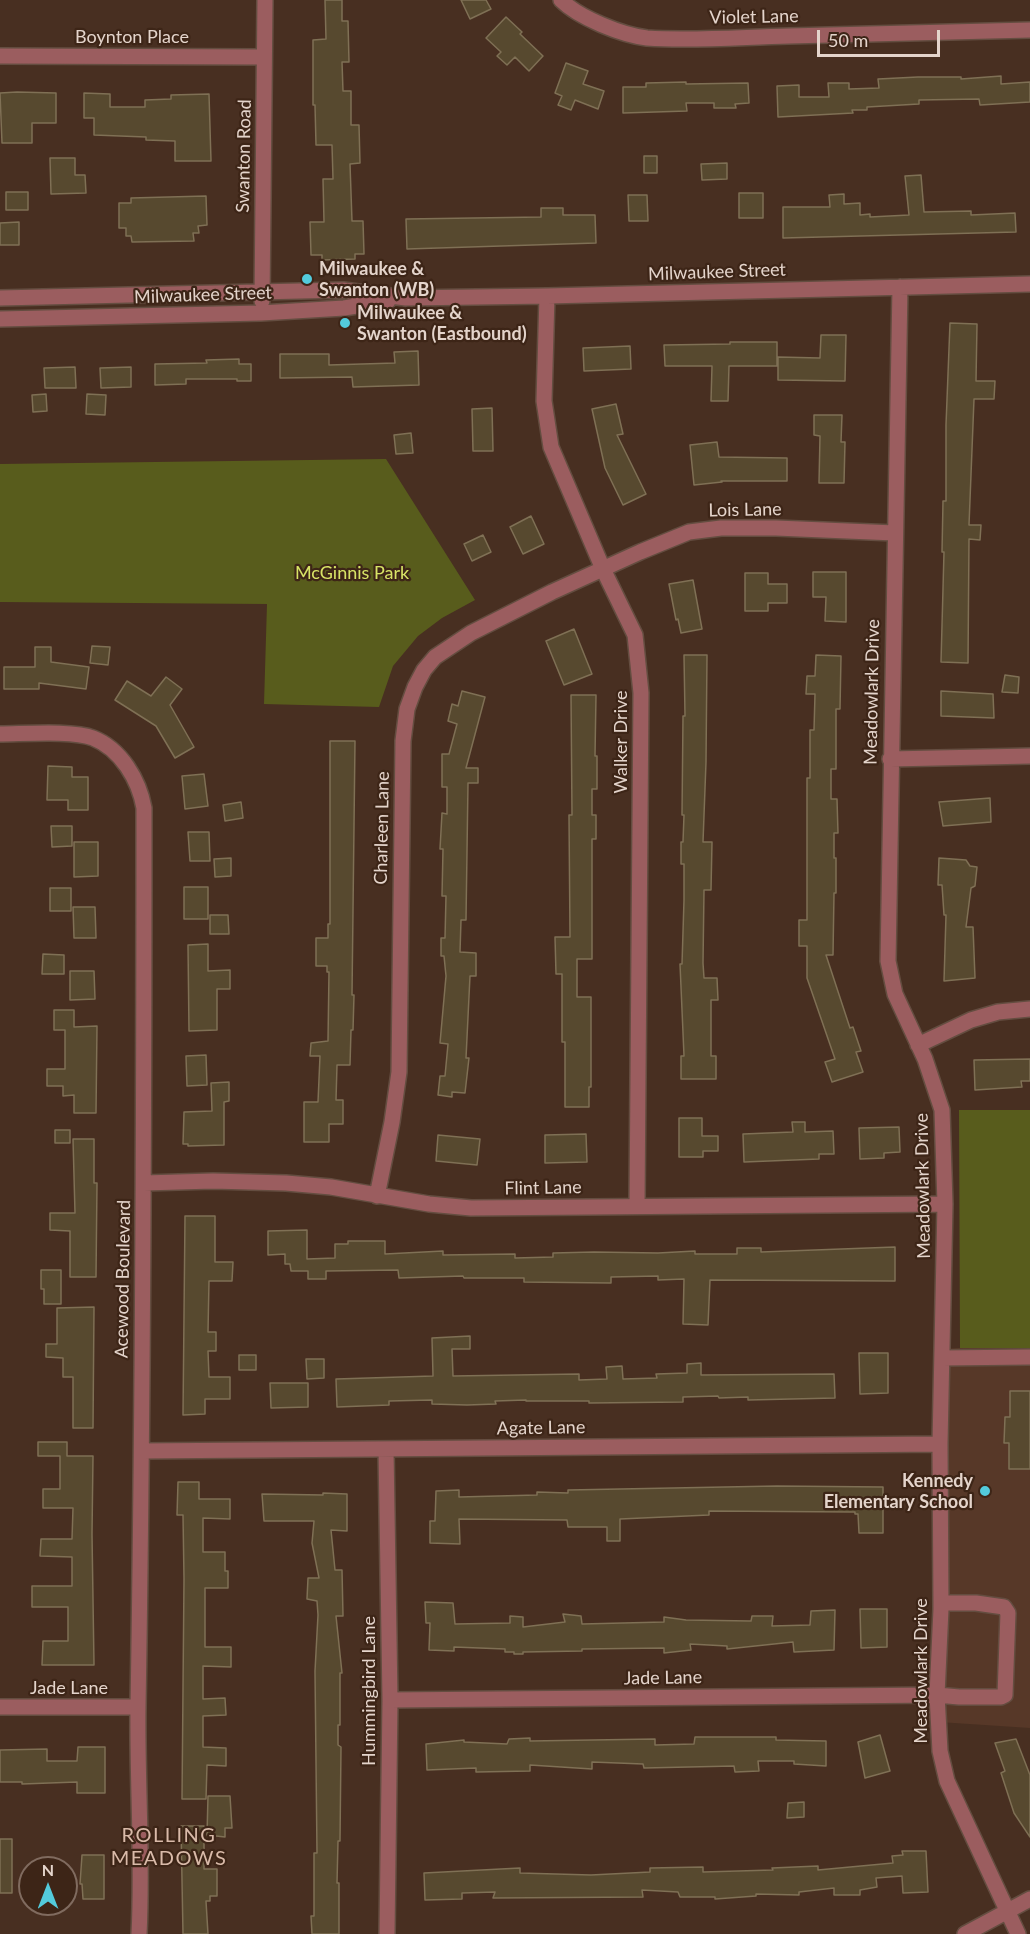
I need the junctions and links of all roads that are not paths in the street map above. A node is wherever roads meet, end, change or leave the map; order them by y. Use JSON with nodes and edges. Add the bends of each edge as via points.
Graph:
{"nodes":[{"id":1,"x":265,"y":0,"type":"edge"},
{"id":2,"x":561,"y":0,"type":"edge"},
{"id":3,"x":1030,"y":30,"type":"edge"},
{"id":4,"x":0,"y":56,"type":"edge"},
{"id":5,"x":264,"y":57,"type":"junction"},
{"id":6,"x":1030,"y":284,"type":"edge"},
{"id":7,"x":900,"y":287,"type":"junction"},
{"id":8,"x":262,"y":292,"type":"junction"},
{"id":9,"x":547,"y":296,"type":"junction"},
{"id":10,"x":0,"y":298,"type":"edge"},
{"id":11,"x":406,"y":298,"type":"junction"},
{"id":12,"x":261,"y":313,"type":"junction"},
{"id":13,"x":0,"y":319,"type":"edge"},
{"id":14,"x":895,"y":533,"type":"junction"},
{"id":15,"x":603,"y":569,"type":"junction"},
{"id":16,"x":0,"y":734,"type":"edge"},
{"id":17,"x":1030,"y":756,"type":"edge"},
{"id":18,"x":890,"y":759,"type":"junction"},
{"id":19,"x":1030,"y":1009,"type":"edge"},
{"id":20,"x":918,"y":1045,"type":"junction"},
{"id":21,"x":144,"y":1183,"type":"junction"},
{"id":22,"x":377,"y":1196,"type":"junction"},
{"id":23,"x":945,"y":1204,"type":"junction"},
{"id":24,"x":637,"y":1206,"type":"junction"},
{"id":25,"x":1030,"y":1357,"type":"edge"},
{"id":26,"x":942,"y":1358,"type":"junction"},
{"id":27,"x":940,"y":1444,"type":"junction"},
{"id":28,"x":386,"y":1449,"type":"junction"},
{"id":29,"x":142,"y":1451,"type":"junction"},
{"id":30,"x":941,"y":1603,"type":"junction"},
{"id":31,"x":937,"y":1695,"type":"junction"},
{"id":32,"x":390,"y":1700,"type":"junction"},
{"id":33,"x":0,"y":1707,"type":"edge"},
{"id":34,"x":138,"y":1707,"type":"junction"},
{"id":35,"x":1030,"y":1899,"type":"edge"},
{"id":36,"x":1006,"y":1910,"type":"junction"},
{"id":37,"x":139,"y":1934,"type":"edge"},
{"id":38,"x":387,"y":1934,"type":"edge"},
{"id":39,"x":965,"y":1934,"type":"edge"},
{"id":40,"x":1018,"y":1934,"type":"edge"}],
"edges":[{"from":1,"to":5,"type":"street","name":"Swanton Road"},
{"from":2,"to":3,"type":"street","name":"Violet Lane","via":[[587,18],[645,38]]},
{"from":4,"to":5,"type":"street","name":"Boynton Place"},
{"from":5,"to":8,"type":"street","name":"Swanton Road"},
{"from":6,"to":7,"type":"street","name":"Milwaukee Street"},
{"from":7,"to":9,"type":"street","name":"Milwaukee Street"},
{"from":7,"to":14,"type":"street","name":"Meadowlark Drive"},
{"from":8,"to":10,"type":"street","name":"Milwaukee Street"},
{"from":8,"to":11,"type":"street","name":"Milwaukee Street","via":[[343,290]]},
{"from":8,"to":12,"type":"street","name":"Swanton Road"},
{"from":9,"to":11,"type":"street","name":"Milwaukee Street"},
{"from":9,"to":15,"type":"street","name":"Walker Drive","via":[[544,401],[551,447]]},
{"from":11,"to":12,"type":"street","name":"Milwaukee Street","via":[[344,308]]},
{"from":12,"to":13,"type":"street","name":"Milwaukee Street"},
{"from":14,"to":15,"type":"street","name":"Lois Lane","via":[[721,528],[689,532]]},
{"from":14,"to":18,"type":"street","name":"Meadowlark Drive"},
{"from":15,"to":22,"type":"street","name":"Charleen Lane","via":[[471,633],[435,657],[424,670],[406,709],[399,1072]]},
{"from":15,"to":24,"type":"street","name":"Walker Drive","via":[[635,635],[641,693]]},
{"from":16,"to":21,"type":"street","name":"Acewood Boulevard","via":[[94,738],[120,757],[138,786],[144,808]]},
{"from":17,"to":18,"type":"street"},
{"from":18,"to":20,"type":"street","name":"Meadowlark Drive","via":[[888,961],[895,994]]},
{"from":19,"to":20,"type":"street","via":[[971,1020]]},
{"from":20,"to":23,"type":"street","name":"Meadowlark Drive","via":[[942,1110]]},
{"from":21,"to":22,"type":"street","name":"Flint Lane","via":[[286,1183]]},
{"from":21,"to":29,"type":"street","name":"Acewood Boulevard"},
{"from":22,"to":24,"type":"street","name":"Flint Lane","via":[[471,1208]]},
{"from":23,"to":24,"type":"street","name":"Flint Lane"},
{"from":23,"to":26,"type":"street","name":"Meadowlark Drive"},
{"from":25,"to":26,"type":"street"},
{"from":26,"to":27,"type":"street","name":"Meadowlark Drive"},
{"from":27,"to":28,"type":"street","name":"Agate Lane"},
{"from":27,"to":30,"type":"street","name":"Meadowlark Drive"},
{"from":28,"to":29,"type":"street","name":"Agate Lane"},
{"from":28,"to":32,"type":"street","name":"Hummingbird Lane"},
{"from":29,"to":34,"type":"street","name":"Acewood Boulevard"},
{"from":30,"to":31,"type":"street","name":"Meadowlark Drive"},
{"from":30,"to":31,"type":"street","name":"Jade Lane","via":[[1004,1607],[1008,1613],[1006,1690],[1000,1697]]},
{"from":31,"to":32,"type":"street","name":"Jade Lane"},
{"from":31,"to":36,"type":"street","name":"Meadowlark Drive","via":[[946,1781]]},
{"from":32,"to":38,"type":"street","name":"Hummingbird Lane"},
{"from":33,"to":34,"type":"street","name":"Jade Lane"},
{"from":34,"to":37,"type":"street","name":"Acewood Boulevard"},
{"from":35,"to":36,"type":"street"},
{"from":36,"to":39,"type":"street"},
{"from":36,"to":40,"type":"street","name":"Meadowlark Drive"}]}
